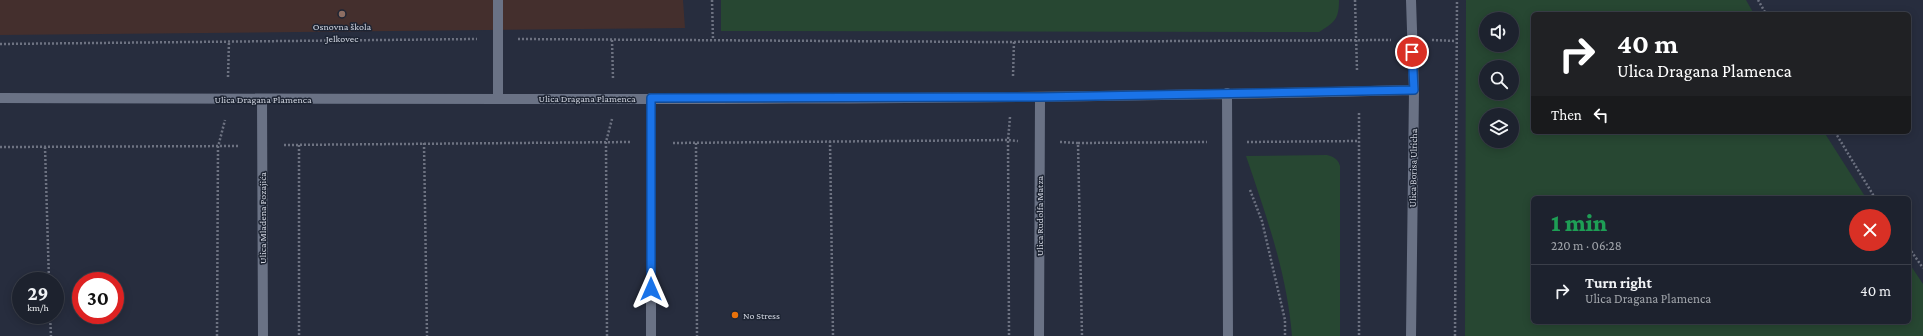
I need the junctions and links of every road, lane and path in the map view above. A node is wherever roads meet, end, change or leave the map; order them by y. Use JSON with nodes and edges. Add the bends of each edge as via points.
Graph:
{"nodes":[{"id":1,"x":498,"y":0,"type":"edge"},
{"id":2,"x":712,"y":0,"type":"edge"},
{"id":3,"x":1355,"y":0,"type":"edge"},
{"id":4,"x":1411,"y":0,"type":"edge"},
{"id":5,"x":1457,"y":0,"type":"edge"},
{"id":6,"x":1758,"y":0,"type":"edge"},
{"id":7,"x":1765,"y":12,"type":"edge"},
{"id":8,"x":497,"y":39,"type":"junction"},
{"id":9,"x":612,"y":40,"type":"junction"},
{"id":10,"x":713,"y":40,"type":"junction"},
{"id":11,"x":1355,"y":40,"type":"junction"},
{"id":12,"x":1425,"y":40,"type":"dead end"},
{"id":13,"x":229,"y":41,"type":"junction"},
{"id":14,"x":1014,"y":41,"type":"junction"},
{"id":15,"x":1456,"y":41,"type":"junction"},
{"id":16,"x":0,"y":44,"type":"edge"},
{"id":17,"x":1013,"y":80,"type":"dead end"},
{"id":18,"x":613,"y":81,"type":"dead end"},
{"id":19,"x":228,"y":83,"type":"dead end"},
{"id":20,"x":1414,"y":90,"type":"junction"},
{"id":21,"x":1358,"y":91,"type":"junction"},
{"id":22,"x":1227,"y":94,"type":"junction"},
{"id":23,"x":1040,"y":97,"type":"junction"},
{"id":24,"x":0,"y":98,"type":"edge"},
{"id":25,"x":651,"y":98,"type":"junction"},
{"id":26,"x":498,"y":99,"type":"junction"},
{"id":27,"x":262,"y":100,"type":"junction"},
{"id":28,"x":614,"y":111,"type":"dead end"},
{"id":29,"x":1011,"y":112,"type":"dead end"},
{"id":30,"x":226,"y":118,"type":"dead end"},
{"id":31,"x":1836,"y":134,"type":"edge"},
{"id":32,"x":1008,"y":140,"type":"junction"},
{"id":33,"x":1022,"y":141,"type":"dead end"},
{"id":34,"x":1359,"y":141,"type":"junction"},
{"id":35,"x":606,"y":142,"type":"junction"},
{"id":36,"x":634,"y":142,"type":"dead end"},
{"id":37,"x":830,"y":142,"type":"junction"},
{"id":38,"x":1059,"y":142,"type":"dead end"},
{"id":39,"x":1227,"y":142,"type":"junction"},
{"id":40,"x":424,"y":143,"type":"junction"},
{"id":41,"x":672,"y":143,"type":"dead end"},
{"id":42,"x":696,"y":143,"type":"junction"},
{"id":43,"x":1078,"y":143,"type":"junction"},
{"id":44,"x":283,"y":145,"type":"dead end"},
{"id":45,"x":299,"y":145,"type":"junction"},
{"id":46,"x":218,"y":146,"type":"junction"},
{"id":47,"x":247,"y":146,"type":"dead end"},
{"id":48,"x":0,"y":147,"type":"edge"},
{"id":49,"x":45,"y":148,"type":"junction"},
{"id":50,"x":1249,"y":185,"type":"dead end"},
{"id":51,"x":1874,"y":196,"type":"edge"},
{"id":52,"x":1911,"y":251,"type":"edge"},
{"id":53,"x":1923,"y":268,"type":"edge"},
{"id":54,"x":49,"y":272,"type":"edge"},
{"id":55,"x":50,"y":324,"type":"edge"},
{"id":56,"x":51,"y":336,"type":"edge"},
{"id":57,"x":217,"y":336,"type":"edge"},
{"id":58,"x":263,"y":336,"type":"edge"},
{"id":59,"x":299,"y":336,"type":"edge"},
{"id":60,"x":427,"y":336,"type":"edge"},
{"id":61,"x":607,"y":336,"type":"edge"},
{"id":62,"x":651,"y":336,"type":"edge"},
{"id":63,"x":697,"y":336,"type":"edge"},
{"id":64,"x":833,"y":336,"type":"edge"},
{"id":65,"x":1009,"y":336,"type":"edge"},
{"id":66,"x":1039,"y":336,"type":"edge"},
{"id":67,"x":1082,"y":336,"type":"edge"},
{"id":68,"x":1228,"y":336,"type":"edge"},
{"id":69,"x":1285,"y":336,"type":"edge"},
{"id":70,"x":1359,"y":336,"type":"edge"},
{"id":71,"x":1411,"y":336,"type":"edge"},
{"id":72,"x":1455,"y":336,"type":"edge"}],
"edges":[{"from":1,"to":8,"type":"street"},
{"from":2,"to":10,"type":"path"},
{"from":3,"to":11,"type":"path"},
{"from":4,"to":20,"type":"street","name":"Ulica Borisa Ulricha"},
{"from":5,"to":15,"type":"path"},
{"from":6,"to":7,"type":"path"},
{"from":8,"to":9,"type":"path"},
{"from":8,"to":13,"type":"path"},
{"from":8,"to":26,"type":"street"},
{"from":9,"to":10,"type":"path"},
{"from":9,"to":18,"type":"path"},
{"from":10,"to":14,"type":"path"},
{"from":11,"to":14,"type":"path"},
{"from":11,"to":21,"type":"path"},
{"from":12,"to":15,"type":"path"},
{"from":13,"to":16,"type":"path"},
{"from":13,"to":19,"type":"path"},
{"from":14,"to":17,"type":"path"},
{"from":15,"to":72,"type":"path"},
{"from":20,"to":21,"type":"street","name":"Ulica Dragana Plamenca"},
{"from":20,"to":71,"type":"street","name":"Ulica Borisa Ulricha"},
{"from":21,"to":22,"type":"street","name":"Ulica Dragana Plamenca"},
{"from":21,"to":34,"type":"path"},
{"from":22,"to":23,"type":"street","name":"Ulica Dragana Plamenca"},
{"from":22,"to":39,"type":"street"},
{"from":23,"to":25,"type":"street","name":"Ulica Dragana Plamenca"},
{"from":23,"to":66,"type":"street","name":"Ulica Rudolfa Matza"},
{"from":24,"to":27,"type":"street","name":"Ulica Dragana Plamenca"},
{"from":25,"to":26,"type":"street","name":"Ulica Dragana Plamenca"},
{"from":25,"to":62,"type":"street"},
{"from":26,"to":27,"type":"street","name":"Ulica Dragana Plamenca"},
{"from":27,"to":58,"type":"street","name":"Ulica Mladena Pozajića"},
{"from":28,"to":35,"type":"path"},
{"from":29,"to":32,"type":"path"},
{"from":30,"to":46,"type":"path"},
{"from":31,"to":51,"type":"path"},
{"from":32,"to":33,"type":"path"},
{"from":32,"to":37,"type":"path"},
{"from":32,"to":65,"type":"path"},
{"from":34,"to":39,"type":"path"},
{"from":34,"to":70,"type":"path"},
{"from":35,"to":36,"type":"path"},
{"from":35,"to":40,"type":"path"},
{"from":35,"to":61,"type":"path"},
{"from":37,"to":42,"type":"path"},
{"from":37,"to":64,"type":"path"},
{"from":38,"to":43,"type":"path"},
{"from":39,"to":43,"type":"path"},
{"from":39,"to":68,"type":"street"},
{"from":40,"to":45,"type":"path"},
{"from":40,"to":60,"type":"path"},
{"from":41,"to":42,"type":"path"},
{"from":42,"to":63,"type":"path"},
{"from":43,"to":67,"type":"path"},
{"from":44,"to":45,"type":"path"},
{"from":45,"to":59,"type":"path"},
{"from":46,"to":47,"type":"path"},
{"from":46,"to":49,"type":"path"},
{"from":46,"to":57,"type":"path"},
{"from":48,"to":49,"type":"path"},
{"from":49,"to":54,"type":"path"},
{"from":50,"to":69,"type":"path","via":[[1262,221],[1285,320]]},
{"from":52,"to":53,"type":"path"},
{"from":55,"to":56,"type":"path"}]}
